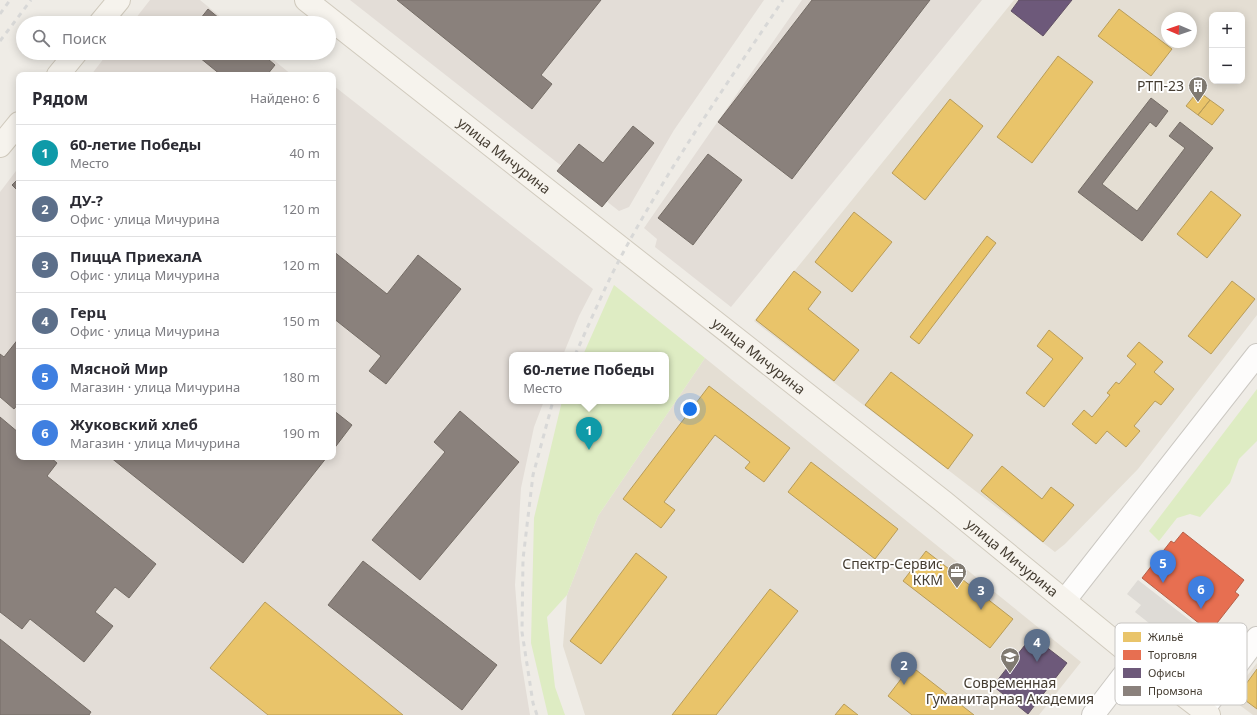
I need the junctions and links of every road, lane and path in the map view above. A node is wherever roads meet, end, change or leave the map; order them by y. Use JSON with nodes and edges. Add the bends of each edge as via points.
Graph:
{"nodes":[{"id":1,"x":119,"y":0,"type":"edge"},
{"id":2,"x":306,"y":0,"type":"edge"},
{"id":3,"x":106,"y":16,"type":"edge"},
{"id":4,"x":326,"y":16,"type":"edge"},
{"id":5,"x":336,"y":24,"type":"edge"},
{"id":6,"x":70,"y":60,"type":"edge"},
{"id":7,"x":60,"y":72,"type":"edge"},
{"id":8,"x":16,"y":127,"type":"edge"},
{"id":9,"x":0,"y":146,"type":"edge"},
{"id":10,"x":1257,"y":355,"type":"edge"},
{"id":11,"x":1065,"y":600,"type":"junction"},
{"id":12,"x":1257,"y":638,"type":"edge"},
{"id":13,"x":1115,"y":642,"type":"edge"},
{"id":14,"x":1247,"y":653,"type":"edge"},
{"id":15,"x":1115,"y":686,"type":"edge"},
{"id":16,"x":1196,"y":705,"type":"edge"},
{"id":17,"x":1206,"y":713,"type":"edge"},
{"id":18,"x":1093,"y":715,"type":"edge"}],
"edges":[{"from":1,"to":3,"type":"main road"},
{"from":2,"to":4,"type":"main road","name":"улица Мичурина"},
{"from":5,"to":11,"type":"main road","name":"улица Мичурина","via":[[938,497]]},
{"from":6,"to":7,"type":"main road"},
{"from":8,"to":9,"type":"main road"},
{"from":10,"to":11,"type":"street"},
{"from":11,"to":13,"type":"main road","name":"улица Мичурина"},
{"from":12,"to":14,"type":"street"},
{"from":15,"to":18,"type":"street"},
{"from":16,"to":17,"type":"main road","name":"улица Мичурина"}]}
